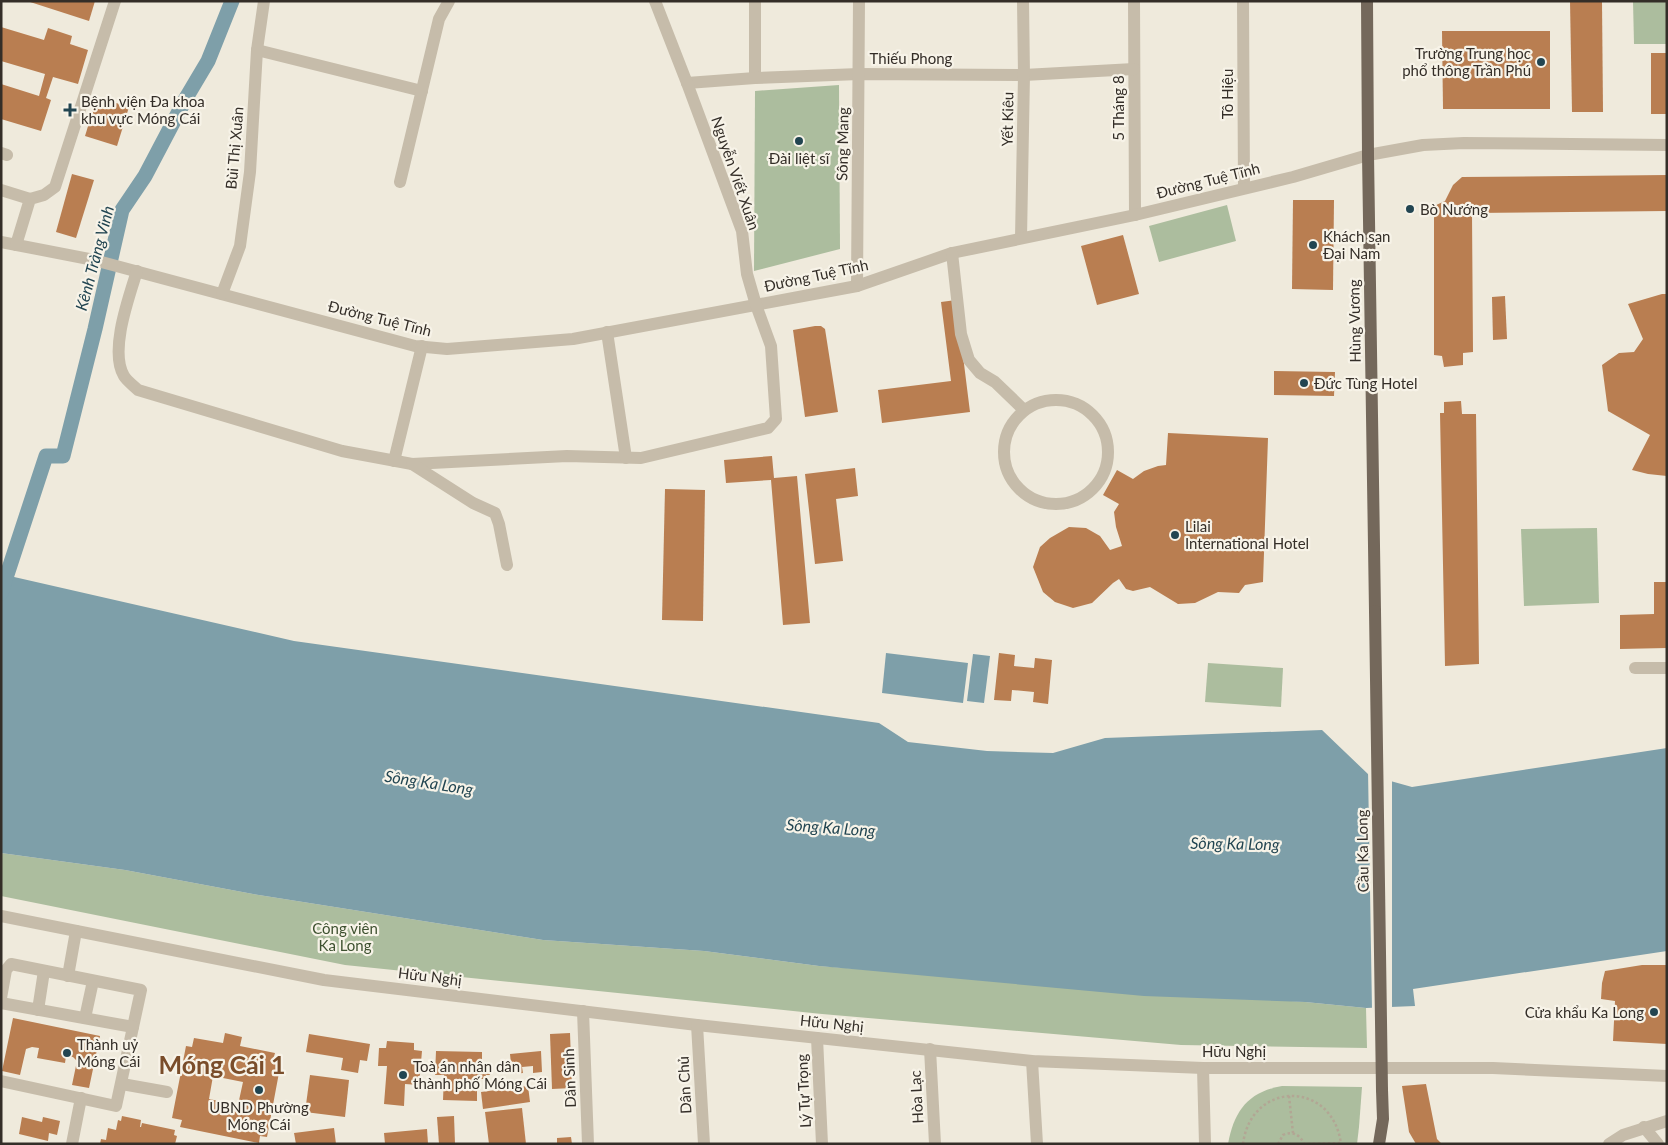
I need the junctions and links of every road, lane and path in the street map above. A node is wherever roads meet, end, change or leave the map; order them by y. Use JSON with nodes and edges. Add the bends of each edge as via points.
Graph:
{"nodes":[{"id":1,"x":115,"y":1,"type":"edge"},
{"id":2,"x":264,"y":1,"type":"edge"},
{"id":3,"x":448,"y":1,"type":"edge"},
{"id":4,"x":655,"y":1,"type":"edge"},
{"id":5,"x":755,"y":1,"type":"edge"},
{"id":6,"x":859,"y":1,"type":"edge"},
{"id":7,"x":1022,"y":1,"type":"edge"},
{"id":8,"x":1134,"y":1,"type":"edge"},
{"id":9,"x":1243,"y":1,"type":"edge"},
{"id":10,"x":1367,"y":1,"type":"edge"},
{"id":11,"x":257,"y":50,"type":"junction"},
{"id":12,"x":1134,"y":70,"type":"junction"},
{"id":13,"x":859,"y":74,"type":"junction"},
{"id":14,"x":1024,"y":75,"type":"junction"},
{"id":15,"x":754,"y":78,"type":"junction"},
{"id":16,"x":687,"y":83,"type":"junction"},
{"id":17,"x":422,"y":91,"type":"junction"},
{"id":18,"x":1667,"y":145,"type":"edge"},
{"id":19,"x":1368,"y":156,"type":"junction"},
{"id":20,"x":400,"y":182,"type":"dead end"},
{"id":21,"x":1244,"y":188,"type":"junction"},
{"id":22,"x":1,"y":190,"type":"edge"},
{"id":23,"x":30,"y":199,"type":"junction"},
{"id":24,"x":1135,"y":215,"type":"junction"},
{"id":25,"x":1021,"y":238,"type":"junction"},
{"id":26,"x":1,"y":242,"type":"edge"},
{"id":27,"x":16,"y":244,"type":"junction"},
{"id":28,"x":952,"y":252,"type":"junction"},
{"id":29,"x":136,"y":271,"type":"junction"},
{"id":30,"x":857,"y":286,"type":"junction"},
{"id":31,"x":222,"y":294,"type":"junction"},
{"id":32,"x":756,"y":305,"type":"junction"},
{"id":33,"x":607,"y":332,"type":"junction"},
{"id":34,"x":422,"y":346,"type":"junction"},
{"id":35,"x":1024,"y":410,"type":"junction"},
{"id":36,"x":626,"y":458,"type":"junction"},
{"id":37,"x":394,"y":461,"type":"junction"},
{"id":38,"x":412,"y":464,"type":"junction"},
{"id":39,"x":507,"y":565,"type":"dead end"},
{"id":40,"x":1375,"y":611,"type":"joint"},
{"id":41,"x":1636,"y":668,"type":"dead end"},
{"id":42,"x":1667,"y":668,"type":"edge"},
{"id":43,"x":1,"y":916,"type":"edge"},
{"id":44,"x":76,"y":931,"type":"junction"},
{"id":45,"x":44,"y":971,"type":"junction"},
{"id":46,"x":68,"y":976,"type":"junction"},
{"id":47,"x":93,"y":981,"type":"junction"},
{"id":48,"x":1,"y":998,"type":"edge"},
{"id":49,"x":1,"y":1003,"type":"edge"},
{"id":50,"x":38,"y":1010,"type":"junction"},
{"id":51,"x":583,"y":1011,"type":"junction"},
{"id":52,"x":85,"y":1018,"type":"junction"},
{"id":53,"x":697,"y":1025,"type":"junction"},
{"id":54,"x":133,"y":1026,"type":"junction"},
{"id":55,"x":817,"y":1038,"type":"junction"},
{"id":56,"x":930,"y":1049,"type":"junction"},
{"id":57,"x":1032,"y":1060,"type":"junction"},
{"id":58,"x":1203,"y":1068,"type":"junction"},
{"id":59,"x":1667,"y":1076,"type":"edge"},
{"id":60,"x":1,"y":1081,"type":"edge"},
{"id":61,"x":122,"y":1084,"type":"junction"},
{"id":62,"x":167,"y":1092,"type":"dead end"},
{"id":63,"x":1289,"y":1096,"type":"junction"},
{"id":64,"x":81,"y":1098,"type":"junction"},
{"id":65,"x":1383,"y":1119,"type":"junction"},
{"id":66,"x":1667,"y":1121,"type":"edge"},
{"id":67,"x":1644,"y":1127,"type":"junction"},
{"id":68,"x":1293,"y":1133,"type":"junction"},
{"id":69,"x":1341,"y":1143,"type":"edge"},
{"id":70,"x":72,"y":1144,"type":"edge"},
{"id":71,"x":588,"y":1144,"type":"edge"},
{"id":72,"x":704,"y":1144,"type":"edge"},
{"id":73,"x":822,"y":1144,"type":"edge"},
{"id":74,"x":935,"y":1144,"type":"edge"},
{"id":75,"x":1038,"y":1144,"type":"edge"},
{"id":76,"x":1205,"y":1144,"type":"edge"},
{"id":77,"x":1242,"y":1144,"type":"edge"},
{"id":78,"x":1278,"y":1144,"type":"edge"},
{"id":79,"x":1379,"y":1144,"type":"edge"},
{"id":80,"x":1389,"y":1144,"type":"edge"},
{"id":81,"x":1610,"y":1144,"type":"edge"},
{"id":82,"x":1658,"y":1144,"type":"edge"}],
"edges":[{"from":1,"to":23,"type":"street","via":[[55,187]]},
{"from":2,"to":11,"type":"street","name":"Bùi Thị Xuân"},
{"from":3,"to":17,"type":"street","via":[[439,19]]},
{"from":4,"to":16,"type":"street","name":"Nguyễn Viết Xuân"},
{"from":5,"to":15,"type":"street"},
{"from":6,"to":13,"type":"street","name":"Sông Mang"},
{"from":7,"to":14,"type":"street","name":"Yết Kiêu"},
{"from":8,"to":12,"type":"street","name":"5 Tháng 8"},
{"from":9,"to":21,"type":"street","name":"Tô Hiệu"},
{"from":10,"to":19,"type":"main road","name":"Hùng Vương"},
{"from":11,"to":17,"type":"street"},
{"from":11,"to":31,"type":"street","name":"Bùi Thị Xuân","via":[[250,172],[240,246]]},
{"from":12,"to":14,"type":"street","name":"Thiếu Phong"},
{"from":12,"to":24,"type":"street","name":"5 Tháng 8"},
{"from":13,"to":14,"type":"street","name":"Thiếu Phong"},
{"from":13,"to":15,"type":"street","name":"Thiếu Phong"},
{"from":13,"to":30,"type":"street","name":"Sông Mang"},
{"from":14,"to":25,"type":"street","name":"Yết Kiêu"},
{"from":15,"to":16,"type":"street","name":"Thiếu Phong"},
{"from":16,"to":32,"type":"street","name":"Nguyễn Viết Xuân","via":[[742,231],[747,274]]},
{"from":17,"to":20,"type":"street"},
{"from":18,"to":19,"type":"street","name":"Đường Tuệ Tĩnh","via":[[1464,143],[1424,145]]},
{"from":19,"to":21,"type":"street","name":"Đường Tuệ Tĩnh"},
{"from":19,"to":40,"type":"main road","name":"Hùng Vương"},
{"from":21,"to":24,"type":"street","name":"Đường Tuệ Tĩnh"},
{"from":22,"to":23,"type":"street"},
{"from":23,"to":27,"type":"street"},
{"from":24,"to":25,"type":"street","name":"Đường Tuệ Tĩnh"},
{"from":25,"to":28,"type":"street","name":"Đường Tuệ Tĩnh"},
{"from":26,"to":27,"type":"street","name":"Đường Tuệ Tĩnh"},
{"from":27,"to":29,"type":"street","name":"Đường Tuệ Tĩnh"},
{"from":28,"to":30,"type":"street","name":"Đường Tuệ Tĩnh"},
{"from":28,"to":35,"type":"street","via":[[960,334],[969,360]]},
{"from":29,"to":31,"type":"street","name":"Đường Tuệ Tĩnh"},
{"from":29,"to":37,"type":"street","via":[[120,340],[120,364],[124,377],[138,390],[342,451]]},
{"from":30,"to":32,"type":"street","name":"Đường Tuệ Tĩnh"},
{"from":31,"to":34,"type":"street","name":"Đường Tuệ Tĩnh"},
{"from":32,"to":33,"type":"street","name":"Đường Tuệ Tĩnh"},
{"from":32,"to":36,"type":"street","name":"Nguyễn Viết Xuân","via":[[771,346],[776,419],[768,428],[641,458]]},
{"from":33,"to":34,"type":"street","name":"Đường Tuệ Tĩnh","via":[[573,339],[447,349]]},
{"from":33,"to":36,"type":"street"},
{"from":34,"to":37,"type":"street"},
{"from":35,"to":35,"type":"street","via":[[1012,422],[1005,436],[1003,452],[1013,482],[1024,494],[1046,504],[1070,503],[1085,496],[1097,485],[1105,470],[1108,453],[1099,421],[1087,409],[1064,400],[1038,402]]},
{"from":36,"to":38,"type":"street","name":"Nguyễn Viết Xuân","via":[[567,456]]},
{"from":37,"to":38,"type":"street"},
{"from":38,"to":39,"type":"street","via":[[473,503],[495,513]]},
{"from":40,"to":65,"type":"main road","name":"Cầu Ka Long","bridge":true},
{"from":41,"to":42,"type":"street"},
{"from":43,"to":44,"type":"street","name":"Hữu Nghị"},
{"from":44,"to":46,"type":"street"},
{"from":44,"to":51,"type":"street","name":"Hữu Nghị","via":[[324,980]]},
{"from":45,"to":46,"type":"street"},
{"from":45,"to":48,"type":"street","via":[[11,964],[6,970]]},
{"from":45,"to":50,"type":"street"},
{"from":46,"to":47,"type":"street"},
{"from":47,"to":52,"type":"street"},
{"from":47,"to":54,"type":"street","via":[[141,990]]},
{"from":49,"to":50,"type":"street"},
{"from":50,"to":52,"type":"street"},
{"from":51,"to":53,"type":"street","name":"Hữu Nghị"},
{"from":51,"to":71,"type":"street","name":"Dân Sinh"},
{"from":52,"to":54,"type":"street"},
{"from":53,"to":55,"type":"street","name":"Hữu Nghị"},
{"from":53,"to":72,"type":"street","name":"Dân Chủ"},
{"from":54,"to":61,"type":"street"},
{"from":55,"to":56,"type":"street","name":"Hữu Nghị"},
{"from":55,"to":73,"type":"street","name":"Lý Tự Trọng"},
{"from":56,"to":57,"type":"street","name":"Hữu Nghị"},
{"from":56,"to":74,"type":"street","name":"Hòa Lạc"},
{"from":57,"to":58,"type":"street","name":"Hữu Nghị"},
{"from":57,"to":75,"type":"street"},
{"from":58,"to":59,"type":"street","name":"Hữu Nghị","via":[[1493,1068]]},
{"from":58,"to":76,"type":"street"},
{"from":60,"to":64,"type":"street"},
{"from":61,"to":62,"type":"street"},
{"from":61,"to":64,"type":"street","via":[[116,1106]]},
{"from":63,"to":68,"type":"path"},
{"from":63,"to":69,"type":"path","via":[[1302,1097],[1325,1108],[1339,1130]]},
{"from":63,"to":77,"type":"path","via":[[1271,1100],[1256,1111],[1249,1120]]},
{"from":64,"to":70,"type":"street"},
{"from":65,"to":79,"type":"main road"},
{"from":65,"to":80,"type":"main road"},
{"from":66,"to":67,"type":"street"},
{"from":67,"to":81,"type":"street"},
{"from":67,"to":82,"type":"street"},
{"from":68,"to":69,"type":"path","via":[[1304,1144]]},
{"from":68,"to":78,"type":"path","via":[[1283,1135]]}]}
